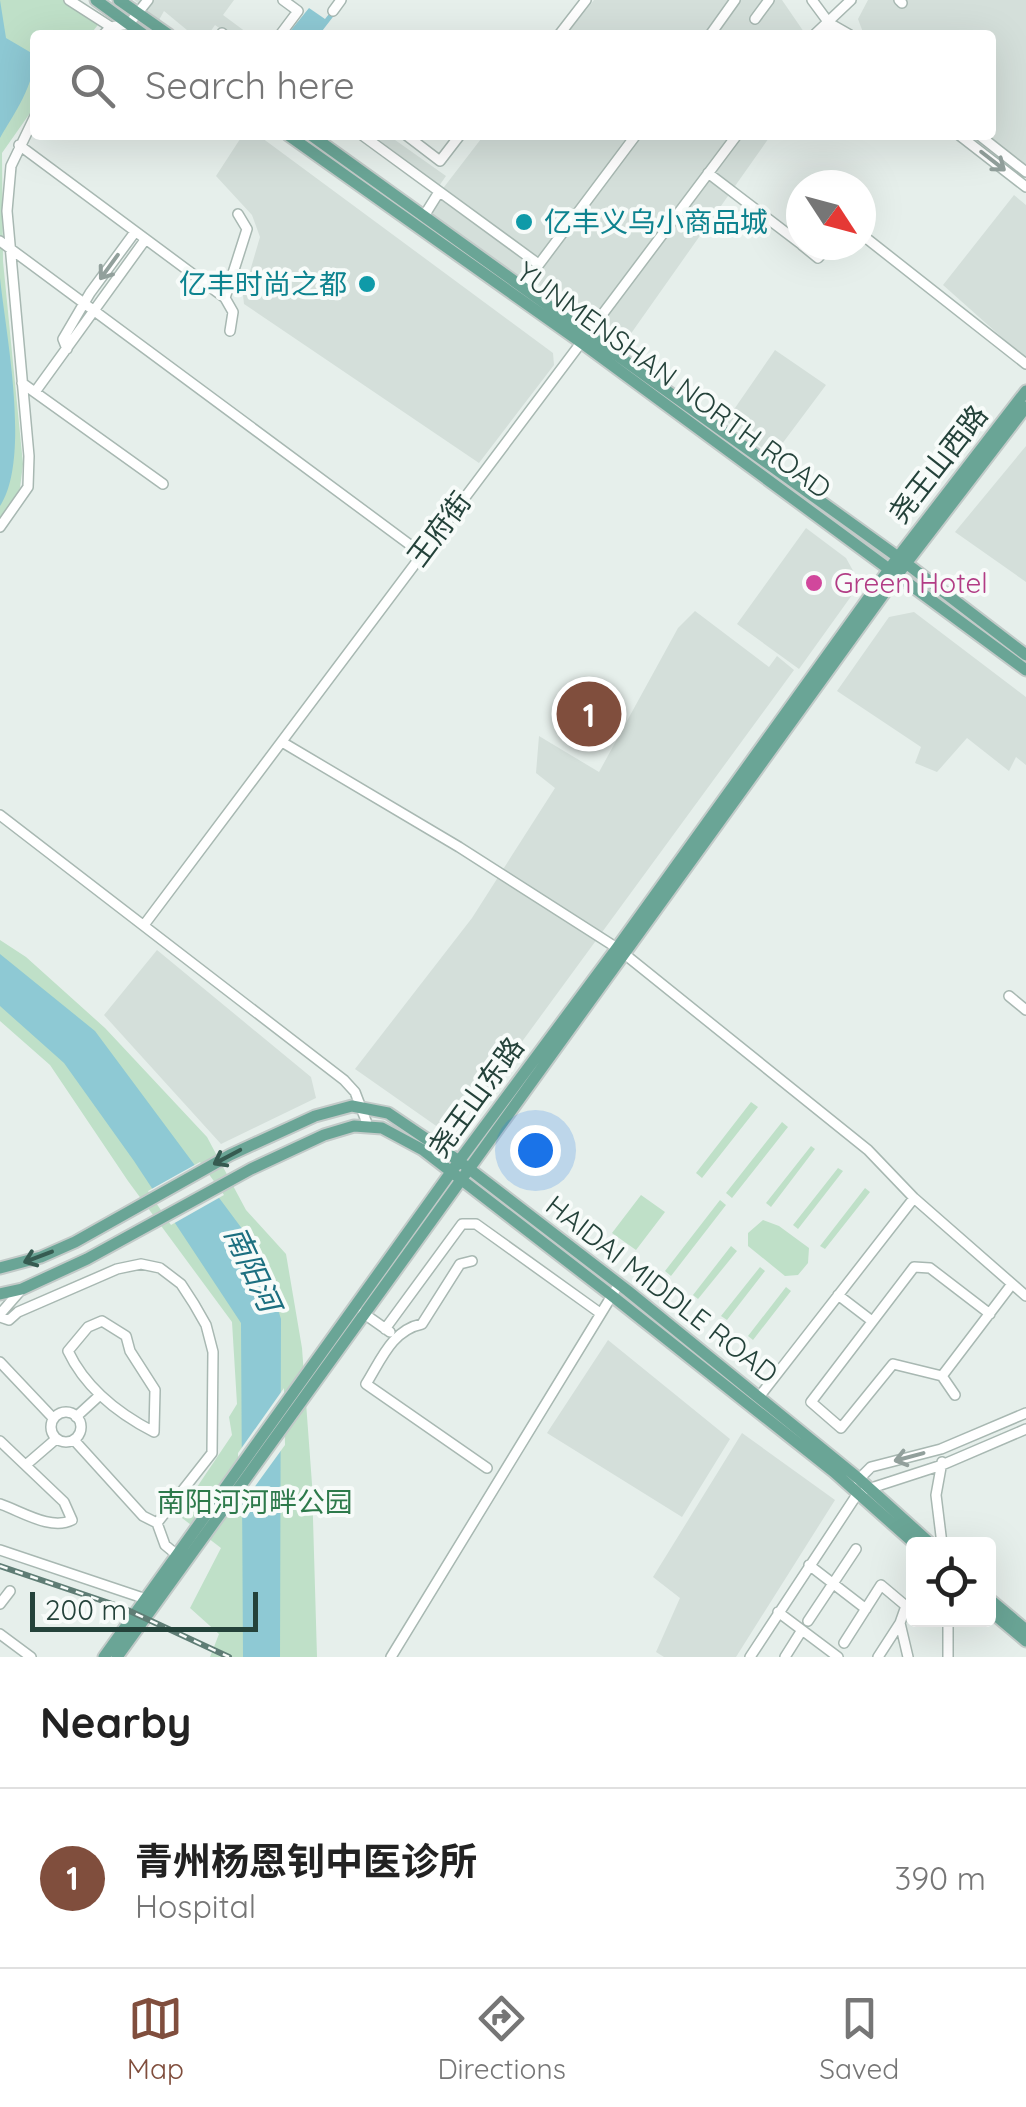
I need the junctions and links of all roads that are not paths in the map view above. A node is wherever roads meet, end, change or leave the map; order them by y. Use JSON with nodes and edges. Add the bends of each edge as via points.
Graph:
{"nodes":[{"id":1,"x":69,"y":0,"type":"edge"},
{"id":2,"x":96,"y":0,"type":"edge"},
{"id":3,"x":119,"y":0,"type":"edge"},
{"id":4,"x":148,"y":0,"type":"edge"},
{"id":5,"x":283,"y":0,"type":"edge"},
{"id":6,"x":342,"y":0,"type":"edge"},
{"id":7,"x":586,"y":0,"type":"edge"},
{"id":8,"x":735,"y":0,"type":"edge"},
{"id":9,"x":769,"y":0,"type":"edge"},
{"id":10,"x":812,"y":0,"type":"edge"},
{"id":11,"x":851,"y":0,"type":"edge"},
{"id":12,"x":333,"y":11,"type":"dead end"},
{"id":13,"x":133,"y":19,"type":"junction"},
{"id":14,"x":755,"y":20,"type":"dead end"},
{"id":15,"x":828,"y":23,"type":"junction"},
{"id":16,"x":111,"y":26,"type":"junction"},
{"id":17,"x":107,"y":30,"type":"edge"},
{"id":18,"x":141,"y":30,"type":"edge"},
{"id":19,"x":157,"y":30,"type":"edge"},
{"id":20,"x":284,"y":30,"type":"edge"},
{"id":21,"x":563,"y":30,"type":"edge"},
{"id":22,"x":714,"y":30,"type":"edge"},
{"id":23,"x":820,"y":30,"type":"edge"},
{"id":24,"x":830,"y":30,"type":"edge"},
{"id":25,"x":841,"y":30,"type":"edge"},
{"id":26,"x":30,"y":125,"type":"edge"},
{"id":27,"x":295,"y":140,"type":"edge"},
{"id":28,"x":318,"y":140,"type":"edge"},
{"id":29,"x":369,"y":140,"type":"edge"},
{"id":30,"x":413,"y":140,"type":"edge"},
{"id":31,"x":456,"y":140,"type":"edge"},
{"id":32,"x":632,"y":140,"type":"edge"},
{"id":33,"x":733,"y":140,"type":"edge"},
{"id":34,"x":965,"y":140,"type":"edge"},
{"id":35,"x":985,"y":140,"type":"edge"},
{"id":36,"x":19,"y":146,"type":"junction"},
{"id":37,"x":1026,"y":172,"type":"edge"},
{"id":38,"x":708,"y":173,"type":"junction"},
{"id":39,"x":1026,"y":188,"type":"edge"},
{"id":40,"x":439,"y":192,"type":"junction"},
{"id":41,"x":238,"y":214,"type":"dead end"},
{"id":42,"x":424,"y":216,"type":"junction"},
{"id":43,"x":134,"y":232,"type":"junction"},
{"id":44,"x":786,"y":233,"type":"edge"},
{"id":45,"x":145,"y":240,"type":"junction"},
{"id":46,"x":4,"y":244,"type":"edge"},
{"id":47,"x":876,"y":246,"type":"edge"},
{"id":48,"x":537,"y":263,"type":"junction"},
{"id":49,"x":522,"y":287,"type":"junction"},
{"id":50,"x":225,"y":298,"type":"junction"},
{"id":51,"x":84,"y":303,"type":"junction"},
{"id":52,"x":94,"y":310,"type":"junction"},
{"id":53,"x":230,"y":330,"type":"dead end"},
{"id":54,"x":586,"y":340,"type":"junction"},
{"id":55,"x":67,"y":349,"type":"junction"},
{"id":56,"x":1026,"y":364,"type":"edge"},
{"id":57,"x":22,"y":383,"type":"junction"},
{"id":58,"x":35,"y":392,"type":"junction"},
{"id":59,"x":1026,"y":392,"type":"edge"},
{"id":60,"x":1026,"y":407,"type":"edge"},
{"id":61,"x":164,"y":484,"type":"dead end"},
{"id":62,"x":0,"y":528,"type":"edge"},
{"id":63,"x":420,"y":553,"type":"junction"},
{"id":64,"x":898,"y":566,"type":"junction"},
{"id":65,"x":1026,"y":655,"type":"edge"},
{"id":66,"x":1026,"y":670,"type":"edge"},
{"id":67,"x":282,"y":742,"type":"junction"},
{"id":68,"x":0,"y":814,"type":"edge"},
{"id":69,"x":144,"y":925,"type":"junction"},
{"id":70,"x":622,"y":951,"type":"junction"},
{"id":71,"x":1008,"y":996,"type":"dead end"},
{"id":72,"x":1026,"y":1010,"type":"edge"},
{"id":73,"x":362,"y":1106,"type":"junction"},
{"id":74,"x":368,"y":1126,"type":"junction"},
{"id":75,"x":460,"y":1170,"type":"junction"},
{"id":76,"x":914,"y":1198,"type":"junction"},
{"id":77,"x":472,"y":1261,"type":"dead end"},
{"id":78,"x":0,"y":1268,"type":"edge"},
{"id":79,"x":1012,"y":1284,"type":"junction"},
{"id":80,"x":22,"y":1289,"type":"junction"},
{"id":81,"x":616,"y":1290,"type":"junction"},
{"id":82,"x":0,"y":1294,"type":"edge"},
{"id":83,"x":838,"y":1295,"type":"junction"},
{"id":84,"x":1026,"y":1296,"type":"edge"},
{"id":85,"x":600,"y":1314,"type":"junction"},
{"id":86,"x":990,"y":1314,"type":"junction"},
{"id":87,"x":0,"y":1315,"type":"edge"},
{"id":88,"x":358,"y":1316,"type":"junction"},
{"id":89,"x":872,"y":1321,"type":"junction"},
{"id":90,"x":385,"y":1329,"type":"junction"},
{"id":91,"x":396,"y":1336,"type":"junction"},
{"id":92,"x":0,"y":1362,"type":"edge"},
{"id":93,"x":942,"y":1376,"type":"junction"},
{"id":94,"x":954,"y":1394,"type":"dead end"},
{"id":95,"x":100,"y":1395,"type":"junction"},
{"id":96,"x":759,"y":1397,"type":"junction"},
{"id":97,"x":1026,"y":1413,"type":"edge"},
{"id":98,"x":76,"y":1417,"type":"junction"},
{"id":99,"x":53,"y":1418,"type":"junction"},
{"id":100,"x":1026,"y":1429,"type":"edge"},
{"id":101,"x":56,"y":1439,"type":"junction"},
{"id":102,"x":0,"y":1440,"type":"edge"},
{"id":103,"x":74,"y":1440,"type":"junction"},
{"id":104,"x":941,"y":1449,"type":"junction"},
{"id":105,"x":28,"y":1464,"type":"junction"},
{"id":106,"x":942,"y":1464,"type":"junction"},
{"id":107,"x":488,"y":1468,"type":"dead end"},
{"id":108,"x":858,"y":1478,"type":"junction"},
{"id":109,"x":864,"y":1490,"type":"junction"},
{"id":110,"x":0,"y":1504,"type":"edge"},
{"id":111,"x":157,"y":1523,"type":"junction"},
{"id":112,"x":908,"y":1537,"type":"edge"},
{"id":113,"x":922,"y":1537,"type":"edge"},
{"id":114,"x":941,"y":1537,"type":"edge"},
{"id":115,"x":191,"y":1544,"type":"junction"},
{"id":116,"x":856,"y":1549,"type":"dead end"},
{"id":117,"x":0,"y":1550,"type":"edge"},
{"id":118,"x":177,"y":1555,"type":"junction"},
{"id":119,"x":808,"y":1566,"type":"junction"},
{"id":120,"x":10,"y":1591,"type":"dead end"},
{"id":121,"x":146,"y":1599,"type":"junction"},
{"id":122,"x":0,"y":1604,"type":"edge"},
{"id":123,"x":996,"y":1605,"type":"edge"},
{"id":124,"x":866,"y":1609,"type":"junction"},
{"id":125,"x":778,"y":1612,"type":"junction"},
{"id":126,"x":996,"y":1616,"type":"edge"},
{"id":127,"x":900,"y":1623,"type":"junction"},
{"id":128,"x":805,"y":1625,"type":"junction"},
{"id":129,"x":948,"y":1627,"type":"edge"},
{"id":130,"x":1026,"y":1630,"type":"edge"},
{"id":131,"x":0,"y":1634,"type":"edge"},
{"id":132,"x":1026,"y":1641,"type":"edge"},
{"id":133,"x":844,"y":1643,"type":"dead end"},
{"id":134,"x":836,"y":1656,"type":"edge"},
{"id":135,"x":31,"y":1657,"type":"edge"},
{"id":136,"x":104,"y":1657,"type":"edge"},
{"id":137,"x":117,"y":1657,"type":"edge"},
{"id":138,"x":390,"y":1657,"type":"edge"},
{"id":139,"x":750,"y":1657,"type":"edge"},
{"id":140,"x":785,"y":1657,"type":"edge"},
{"id":141,"x":878,"y":1657,"type":"edge"},
{"id":142,"x":908,"y":1657,"type":"edge"},
{"id":143,"x":948,"y":1657,"type":"edge"}],
"edges":[{"from":1,"to":16,"type":"street"},
{"from":2,"to":13,"type":"main road"},
{"from":3,"to":13,"type":"main road"},
{"from":4,"to":13,"type":"street"},
{"from":5,"to":20,"type":"street","via":[[298,12]]},
{"from":6,"to":12,"type":"street"},
{"from":7,"to":21,"type":"street"},
{"from":8,"to":22,"type":"street"},
{"from":9,"to":14,"type":"street"},
{"from":10,"to":15,"type":"street"},
{"from":11,"to":15,"type":"street"},
{"from":13,"to":16,"type":"street"},
{"from":13,"to":18,"type":"main road"},
{"from":13,"to":19,"type":"main road"},
{"from":15,"to":23,"type":"street"},
{"from":15,"to":24,"type":"street"},
{"from":15,"to":25,"type":"street"},
{"from":16,"to":17,"type":"street"},
{"from":26,"to":36,"type":"street"},
{"from":27,"to":54,"type":"main road","name":"YUNMENSHAN NORTH ROAD"},
{"from":28,"to":42,"type":"main road","name":"YUNMENSHAN NORTH ROAD"},
{"from":29,"to":40,"type":"street"},
{"from":30,"to":31,"type":"street","via":[[440,161]]},
{"from":32,"to":48,"type":"street"},
{"from":33,"to":38,"type":"street","name":"王府街"},
{"from":34,"to":39,"type":"street","one_way":true},
{"from":35,"to":37,"type":"street"},
{"from":36,"to":43,"type":"street"},
{"from":36,"to":46,"type":"street"},
{"from":38,"to":44,"type":"street"},
{"from":38,"to":54,"type":"street","name":"王府街"},
{"from":40,"to":42,"type":"street"},
{"from":40,"to":48,"type":"street"},
{"from":41,"to":50,"type":"street","via":[[247,229]]},
{"from":42,"to":49,"type":"main road","name":"YUNMENSHAN NORTH ROAD"},
{"from":43,"to":45,"type":"street"},
{"from":43,"to":51,"type":"street","one_way":true},
{"from":45,"to":50,"type":"street"},
{"from":45,"to":52,"type":"street"},
{"from":46,"to":51,"type":"street"},
{"from":46,"to":57,"type":"street"},
{"from":47,"to":56,"type":"street"},
{"from":48,"to":49,"type":"street"},
{"from":49,"to":54,"type":"main road","name":"YUNMENSHAN NORTH ROAD"},
{"from":50,"to":53,"type":"street","via":[[233,312]]},
{"from":51,"to":52,"type":"street"},
{"from":51,"to":55,"type":"street","via":[[62,338]]},
{"from":52,"to":55,"type":"street"},
{"from":52,"to":63,"type":"street"},
{"from":54,"to":63,"type":"street","name":"王府街"},
{"from":54,"to":64,"type":"main road","name":"YUNMENSHAN NORTH ROAD"},
{"from":55,"to":58,"type":"street"},
{"from":57,"to":58,"type":"street"},
{"from":57,"to":62,"type":"street","via":[[28,488]]},
{"from":58,"to":61,"type":"street"},
{"from":59,"to":64,"type":"main road","name":"尧王山西路"},
{"from":60,"to":64,"type":"main road","name":"尧王山西路"},
{"from":63,"to":67,"type":"street","name":"王府街"},
{"from":64,"to":65,"type":"main road","name":"YUNMENSHAN NORTH ROAD"},
{"from":64,"to":66,"type":"main road","name":"YUNMENSHAN NORTH ROAD"},
{"from":64,"to":70,"type":"main road","name":"尧王山东路"},
{"from":67,"to":69,"type":"street","name":"王府街"},
{"from":67,"to":70,"type":"street"},
{"from":68,"to":69,"type":"street"},
{"from":69,"to":73,"type":"street","via":[[344,1080]]},
{"from":70,"to":75,"type":"main road","name":"尧王山东路"},
{"from":70,"to":76,"type":"street","via":[[868,1150]]},
{"from":71,"to":72,"type":"street"},
{"from":73,"to":74,"type":"street"},
{"from":73,"to":75,"type":"main road","name":"HAIDAI MIDDLE ROAD","via":[[403,1121]]},
{"from":73,"to":78,"type":"main road","one_way":true,"via":[[315,1116],[75,1242]]},
{"from":74,"to":75,"type":"main road","name":"HAIDAI MIDDLE ROAD","via":[[399,1134]]},
{"from":74,"to":80,"type":"main road","via":[[324,1135],[251,1169]]},
{"from":75,"to":81,"type":"main road","name":"HAIDAI MIDDLE ROAD"},
{"from":75,"to":88,"type":"main road","name":"尧王山东路"},
{"from":76,"to":79,"type":"street"},
{"from":76,"to":83,"type":"street"},
{"from":77,"to":91,"type":"street","via":[[460,1264],[422,1324]]},
{"from":79,"to":84,"type":"street"},
{"from":79,"to":86,"type":"street"},
{"from":80,"to":82,"type":"main road"},
{"from":80,"to":87,"type":"street"},
{"from":81,"to":85,"type":"street"},
{"from":81,"to":96,"type":"main road","name":"HAIDAI MIDDLE ROAD"},
{"from":81,"to":109,"type":"main road","name":"HAIDAI MIDDLE ROAD"},
{"from":83,"to":89,"type":"street"},
{"from":83,"to":96,"type":"street"},
{"from":85,"to":90,"type":"street","via":[[476,1224],[462,1224]]},
{"from":85,"to":138,"type":"street"},
{"from":86,"to":89,"type":"street","via":[[930,1268],[914,1267]]},
{"from":86,"to":93,"type":"street"},
{"from":87,"to":111,"type":"street","via":[[9,1320],[141,1264],[181,1284],[206,1325],[213,1352],[212,1453]]},
{"from":88,"to":90,"type":"street"},
{"from":88,"to":115,"type":"main road","name":"尧王山东路"},
{"from":89,"to":93,"type":"street","via":[[811,1402],[842,1428],[893,1364]]},
{"from":90,"to":91,"type":"street"},
{"from":91,"to":107,"type":"street","via":[[366,1384]]},
{"from":92,"to":99,"type":"street"},
{"from":93,"to":94,"type":"street"},
{"from":95,"to":95,"type":"street","via":[[154,1432],[155,1390],[126,1336],[102,1320],[68,1350]]},
{"from":95,"to":98,"type":"street"},
{"from":96,"to":108,"type":"main road","name":"HAIDAI MIDDLE ROAD"},
{"from":97,"to":104,"type":"street"},
{"from":98,"to":99,"type":"street","via":[[64,1412]]},
{"from":98,"to":103,"type":"street","via":[[80,1430]]},
{"from":99,"to":101,"type":"street"},
{"from":100,"to":106,"type":"street"},
{"from":101,"to":103,"type":"street"},
{"from":101,"to":105,"type":"street"},
{"from":102,"to":105,"type":"street"},
{"from":103,"to":111,"type":"street"},
{"from":104,"to":106,"type":"street"},
{"from":104,"to":108,"type":"street","one_way":true,"via":[[871,1467]]},
{"from":105,"to":110,"type":"street","via":[[72,1520],[53,1524]]},
{"from":106,"to":109,"type":"street"},
{"from":106,"to":114,"type":"street","via":[[936,1496]]},
{"from":108,"to":109,"type":"main road","name":"HAIDAI MIDDLE ROAD"},
{"from":109,"to":112,"type":"main road"},
{"from":109,"to":113,"type":"main road"},
{"from":109,"to":119,"type":"street"},
{"from":111,"to":118,"type":"street"},
{"from":115,"to":118,"type":"main road","name":"尧王山东路"},
{"from":115,"to":137,"type":"main road","name":"尧王山东路"},
{"from":116,"to":128,"type":"street"},
{"from":117,"to":121,"type":"street"},
{"from":118,"to":121,"type":"main road","name":"尧王山东路"},
{"from":119,"to":124,"type":"street"},
{"from":119,"to":125,"type":"street"},
{"from":120,"to":122,"type":"street"},
{"from":121,"to":136,"type":"main road","name":"尧王山东路"},
{"from":123,"to":130,"type":"main road"},
{"from":124,"to":127,"type":"street","via":[[882,1586],[906,1606]]},
{"from":124,"to":133,"type":"street"},
{"from":125,"to":128,"type":"street"},
{"from":125,"to":139,"type":"street"},
{"from":126,"to":132,"type":"main road"},
{"from":127,"to":141,"type":"street"},
{"from":127,"to":142,"type":"street"},
{"from":128,"to":134,"type":"street"},
{"from":128,"to":140,"type":"street"},
{"from":129,"to":143,"type":"street"},
{"from":131,"to":135,"type":"street"}]}
